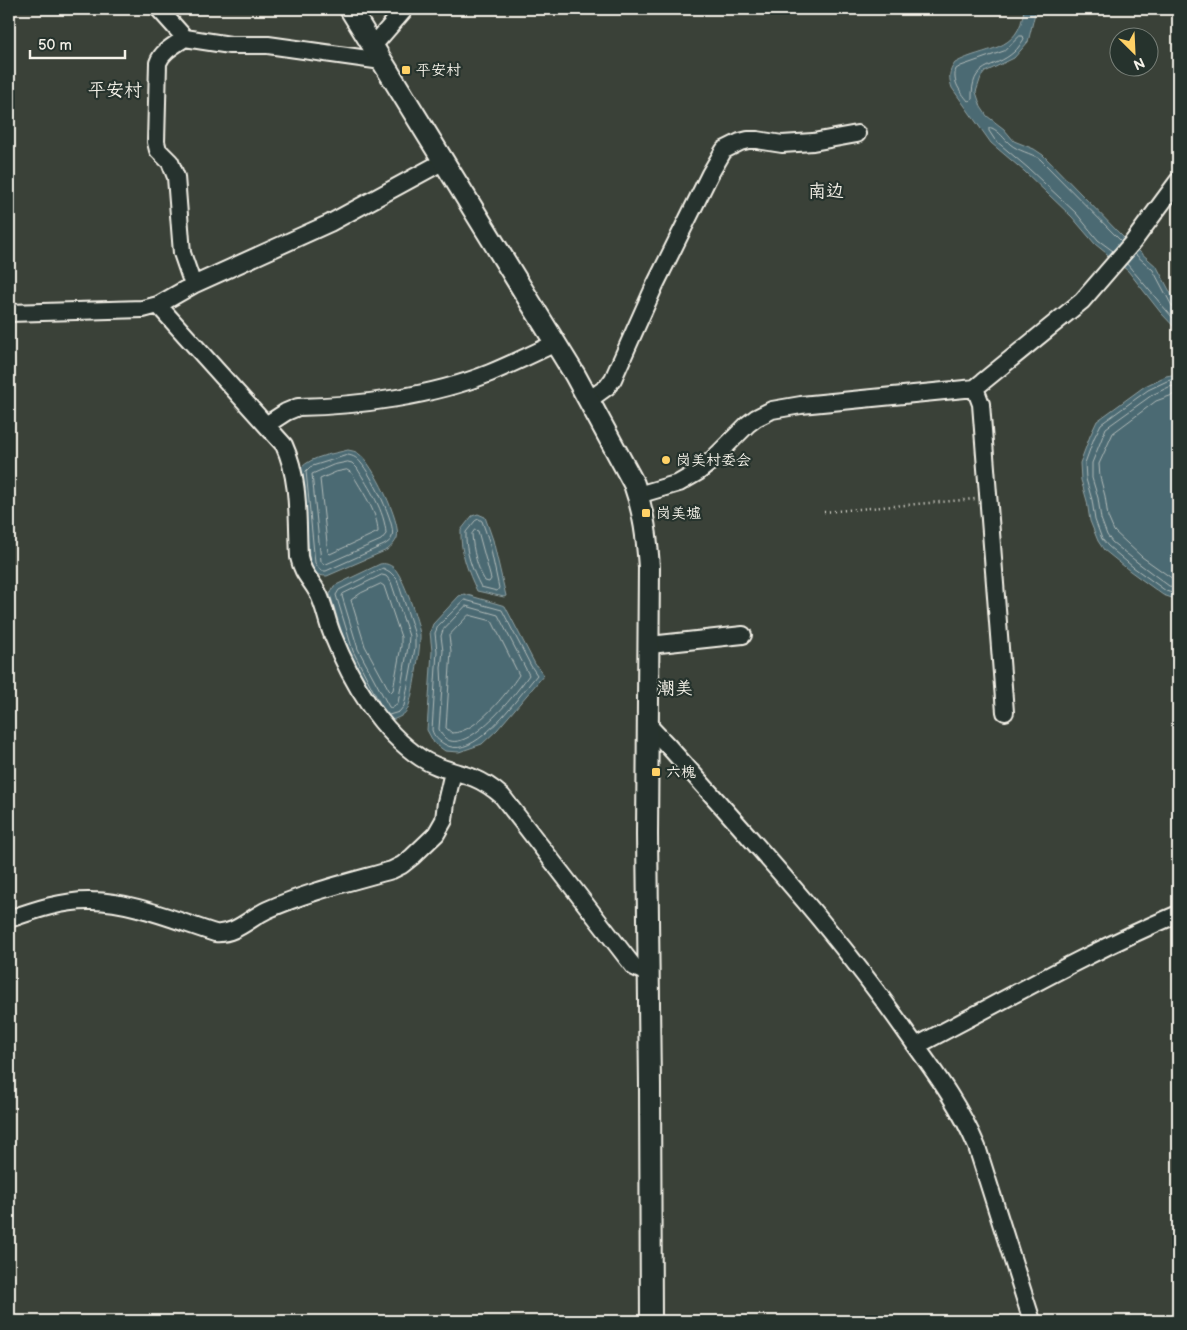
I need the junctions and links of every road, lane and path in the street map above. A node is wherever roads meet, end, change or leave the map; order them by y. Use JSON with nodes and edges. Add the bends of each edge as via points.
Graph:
{"nodes":[{"id":1,"x":159,"y":9,"type":"edge"},
{"id":2,"x":350,"y":9,"type":"edge"},
{"id":3,"x":405,"y":9,"type":"edge"},
{"id":4,"x":184,"y":38,"type":"junction"},
{"id":5,"x":377,"y":54,"type":"junction"},
{"id":6,"x":857,"y":134,"type":"dead end"},
{"id":7,"x":444,"y":161,"type":"junction"},
{"id":8,"x":1178,"y":180,"type":"edge"},
{"id":9,"x":193,"y":285,"type":"junction"},
{"id":10,"x":158,"y":305,"type":"junction"},
{"id":11,"x":9,"y":313,"type":"edge"},
{"id":12,"x":556,"y":344,"type":"junction"},
{"id":13,"x":975,"y":388,"type":"junction"},
{"id":14,"x":589,"y":400,"type":"junction"},
{"id":15,"x":266,"y":425,"type":"junction"},
{"id":16,"x":638,"y":495,"type":"junction"},
{"id":17,"x":977,"y":499,"type":"dead end"},
{"id":18,"x":824,"y":512,"type":"dead end"},
{"id":19,"x":743,"y":635,"type":"dead end"},
{"id":20,"x":650,"y":645,"type":"junction"},
{"id":21,"x":1004,"y":712,"type":"dead end"},
{"id":22,"x":649,"y":726,"type":"junction"},
{"id":23,"x":454,"y":772,"type":"junction"},
{"id":24,"x":1178,"y":914,"type":"edge"},
{"id":25,"x":9,"y":919,"type":"edge"},
{"id":26,"x":649,"y":974,"type":"junction"},
{"id":27,"x":916,"y":1046,"type":"junction"},
{"id":28,"x":650,"y":1321,"type":"edge"},
{"id":29,"x":1032,"y":1321,"type":"edge"}],
"edges":[{"from":1,"to":4,"type":"street"},
{"from":2,"to":5,"type":"main road"},
{"from":3,"to":5,"type":"street"},
{"from":4,"to":5,"type":"street","via":[[230,45]]},
{"from":4,"to":9,"type":"street","via":[[159,58],[156,142],[176,177],[182,253]]},
{"from":5,"to":7,"type":"main road"},
{"from":6,"to":14,"type":"street","via":[[782,144],[748,140],[724,150],[655,285],[613,379]]},
{"from":7,"to":9,"type":"street","via":[[330,223]]},
{"from":7,"to":12,"type":"main road"},
{"from":8,"to":13,"type":"street","via":[[1133,242],[1072,310]]},
{"from":9,"to":10,"type":"street"},
{"from":10,"to":11,"type":"street","via":[[134,310]]},
{"from":10,"to":15,"type":"street"},
{"from":12,"to":14,"type":"main road"},
{"from":12,"to":15,"type":"street","via":[[488,374],[433,390],[377,401],[298,407]]},
{"from":13,"to":16,"type":"street","via":[[772,410],[748,424],[693,476],[669,487]]},
{"from":13,"to":21,"type":"street","via":[[982,404]]},
{"from":14,"to":16,"type":"main road"},
{"from":15,"to":23,"type":"street","via":[[284,445],[295,478],[301,565],[318,593],[332,635],[356,685],[371,708],[405,746],[435,766]]},
{"from":16,"to":20,"type":"main road","via":[[648,540]]},
{"from":17,"to":18,"type":"path"},
{"from":19,"to":20,"type":"street"},
{"from":20,"to":22,"type":"main road"},
{"from":22,"to":26,"type":"main road"},
{"from":22,"to":27,"type":"street","via":[[816,913]]},
{"from":23,"to":25,"type":"street","via":[[444,820],[436,834],[402,865],[288,901],[227,933],[215,933],[104,902],[68,903]]},
{"from":23,"to":26,"type":"street","via":[[480,781],[502,796],[634,967]]},
{"from":24,"to":27,"type":"street"},
{"from":26,"to":28,"type":"main road"},
{"from":27,"to":29,"type":"street","via":[[967,1125]]}]}
